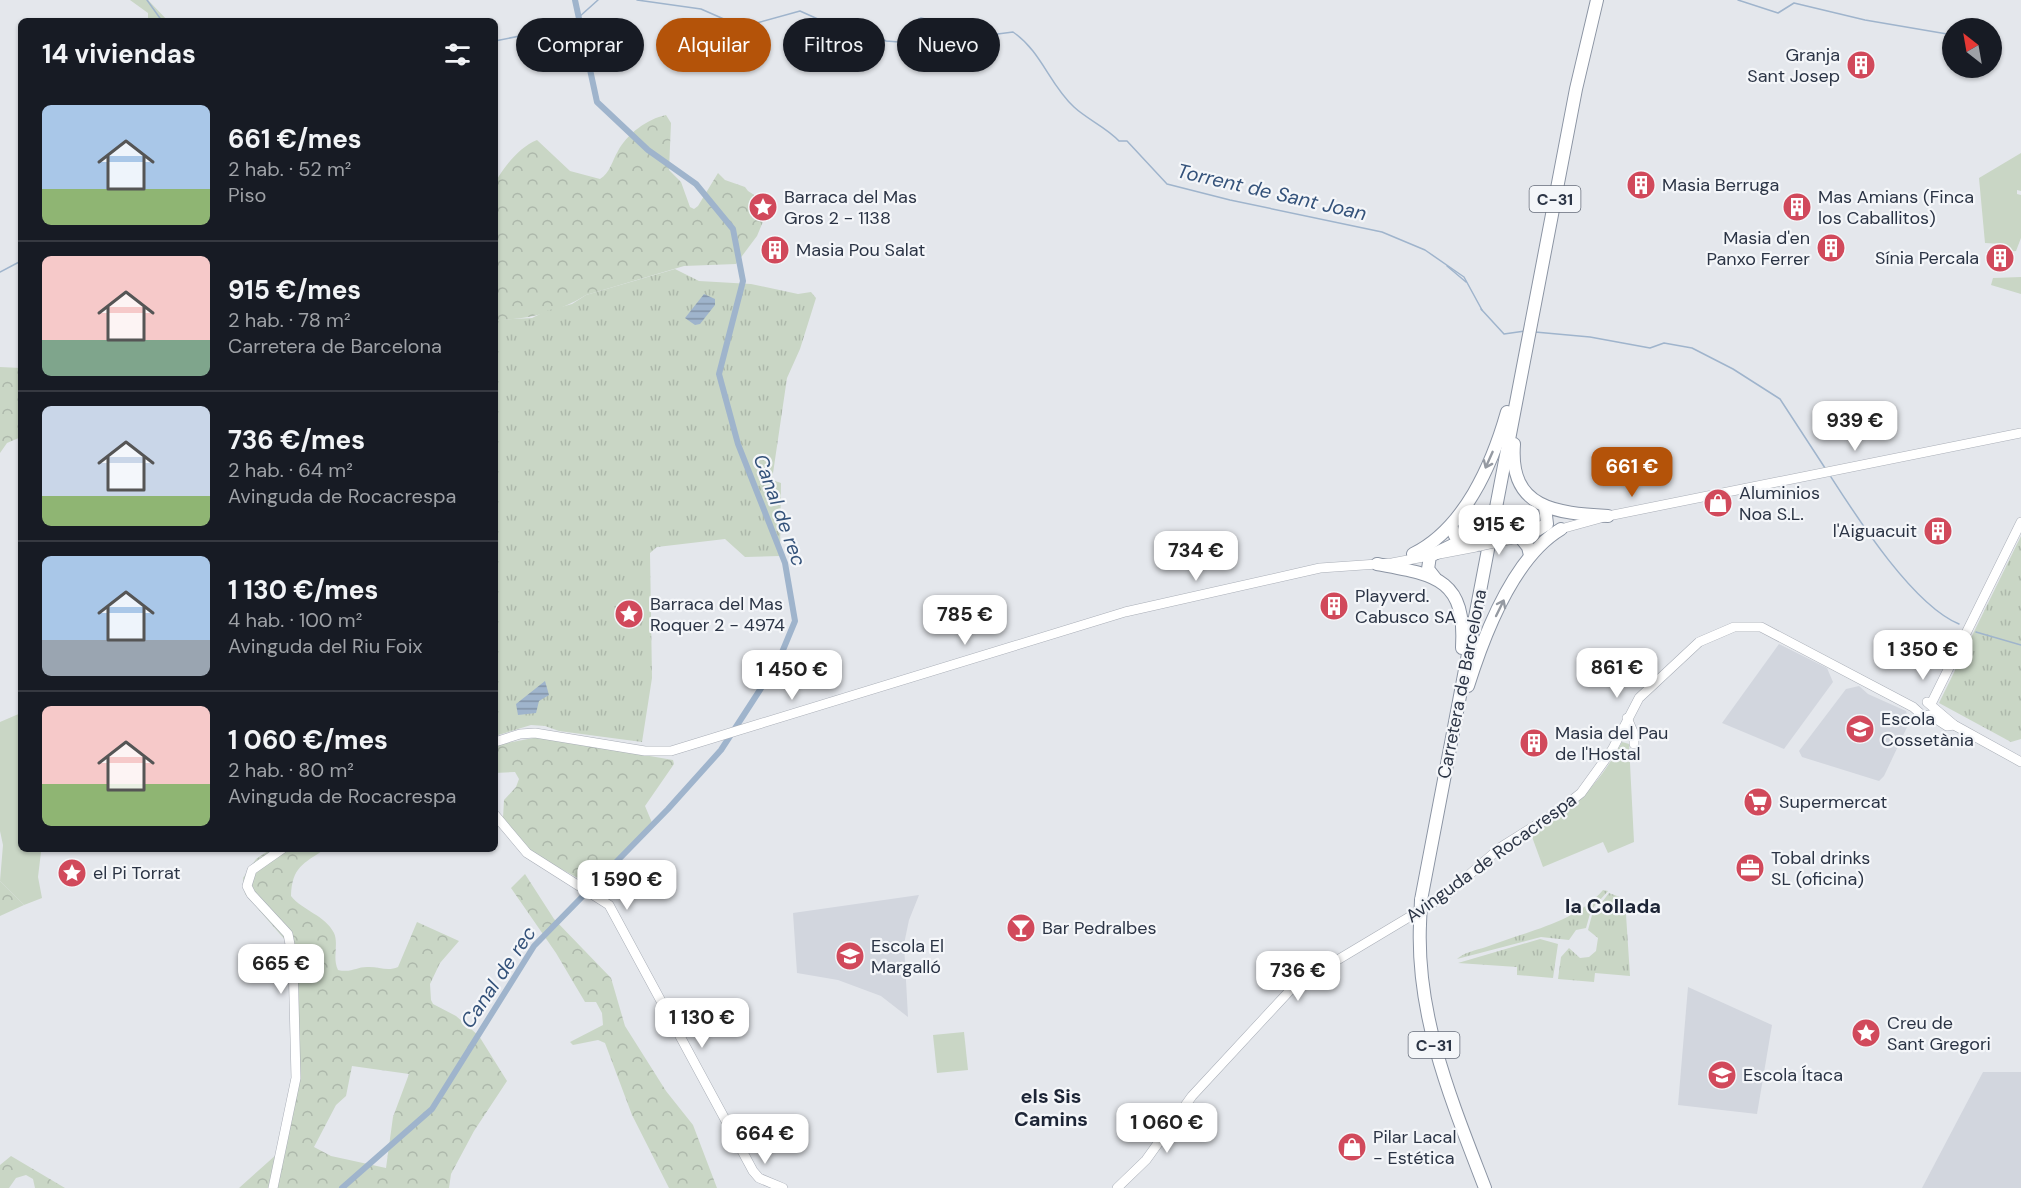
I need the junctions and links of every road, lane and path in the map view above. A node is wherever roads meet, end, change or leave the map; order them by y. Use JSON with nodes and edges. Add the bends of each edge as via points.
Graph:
{"nodes":[{"id":1,"x":1596,"y":0,"type":"edge"},
{"id":2,"x":1529,"y":335,"type":"junction"},
{"id":3,"x":2021,"y":433,"type":"edge"},
{"id":4,"x":1545,"y":507,"type":"junction"},
{"id":5,"x":1608,"y":516,"type":"junction"},
{"id":6,"x":1594,"y":519,"type":"junction"},
{"id":7,"x":2021,"y":522,"type":"edge"},
{"id":8,"x":1452,"y":526,"type":"junction"},
{"id":9,"x":1544,"y":526,"type":"junction"},
{"id":10,"x":1561,"y":529,"type":"junction"},
{"id":11,"x":1495,"y":536,"type":"joint"},
{"id":12,"x":1518,"y":536,"type":"junction"},
{"id":13,"x":1458,"y":544,"type":"junction"},
{"id":14,"x":1480,"y":544,"type":"junction"},
{"id":15,"x":1413,"y":554,"type":"junction"},
{"id":16,"x":1530,"y":555,"type":"junction"},
{"id":17,"x":1430,"y":556,"type":"junction"},
{"id":18,"x":1357,"y":564,"type":"junction"},
{"id":19,"x":1377,"y":564,"type":"junction"},
{"id":20,"x":1435,"y":578,"type":"junction"},
{"id":21,"x":1925,"y":708,"type":"junction"},
{"id":22,"x":1626,"y":717,"type":"junction"},
{"id":23,"x":1619,"y":736,"type":"junction"},
{"id":24,"x":498,"y":741,"type":"edge"},
{"id":25,"x":1451,"y":742,"type":"junction"},
{"id":26,"x":2021,"y":762,"type":"edge"},
{"id":27,"x":498,"y":819,"type":"edge"},
{"id":28,"x":278,"y":852,"type":"edge"},
{"id":29,"x":273,"y":1188,"type":"edge"},
{"id":30,"x":783,"y":1188,"type":"edge"},
{"id":31,"x":1117,"y":1188,"type":"edge"},
{"id":32,"x":1485,"y":1188,"type":"edge"}],
"edges":[{"from":1,"to":2,"type":"highway","name":"Carretera de Barcelona","number":"C-31"},
{"from":2,"to":4,"type":"highway","via":[[1514,469],[1527,494]]},
{"from":2,"to":8,"type":"highway","one_way":true,"via":[[1497,441]]},
{"from":2,"to":25,"type":"highway","name":"Carretera de Barcelona","number":"C-31"},
{"from":3,"to":5,"type":"street"},
{"from":4,"to":5,"type":"highway"},
{"from":4,"to":9,"type":"highway","via":[[1548,517]]},
{"from":5,"to":6,"type":"street"},
{"from":6,"to":9,"type":"street"},
{"from":6,"to":10,"type":"street"},
{"from":7,"to":21,"type":"street"},
{"from":8,"to":13,"type":"highway"},
{"from":8,"to":15,"type":"highway"},
{"from":9,"to":12,"type":"highway"},
{"from":10,"to":12,"type":"street"},
{"from":10,"to":16,"type":"highway"},
{"from":11,"to":12,"type":"highway"},
{"from":11,"to":14,"type":"street","bridge":true},
{"from":12,"to":14,"type":"street","bridge":true},
{"from":12,"to":16,"type":"highway"},
{"from":13,"to":14,"type":"highway"},
{"from":13,"to":15,"type":"street"},
{"from":13,"to":17,"type":"highway"},
{"from":14,"to":17,"type":"street"},
{"from":15,"to":18,"type":"street"},
{"from":25,"to":16,"type":"highway","one_way":true,"via":[[1480,654]]},
{"from":17,"to":19,"type":"street"},
{"from":17,"to":20,"type":"highway","via":[[1428,568]]},
{"from":18,"to":19,"type":"street"},
{"from":18,"to":24,"type":"street","via":[[1320,567],[1125,612],[715,739],[659,752],[535,733]]},
{"from":19,"to":20,"type":"highway"},
{"from":20,"to":25,"type":"highway","via":[[1455,596],[1462,618]]},
{"from":21,"to":22,"type":"street","name":"Avinguda de Rocacrespa","via":[[1756,626],[1734,627],[1707,636],[1633,697]]},
{"from":21,"to":26,"type":"street","via":[[1947,726],[1954,725]]},
{"from":22,"to":23,"type":"street","name":"Avinguda de Rocacrespa"},
{"from":22,"to":23,"type":"street","via":[[1634,744]]},
{"from":23,"to":31,"type":"street","name":"Avinguda de Rocacrespa","via":[[1581,793],[1501,847],[1446,895],[1294,986],[1188,1100],[1146,1160]]},
{"from":25,"to":32,"type":"highway","name":"Carretera de Barcelona","number":"C-31","bridge":true,"via":[[1421,900],[1421,981],[1432,1037]]},
{"from":27,"to":30,"type":"street","via":[[526,853],[609,905],[753,1171],[759,1178]]},
{"from":28,"to":29,"type":"street","via":[[252,870],[247,886],[292,943],[296,1078]]}]}
